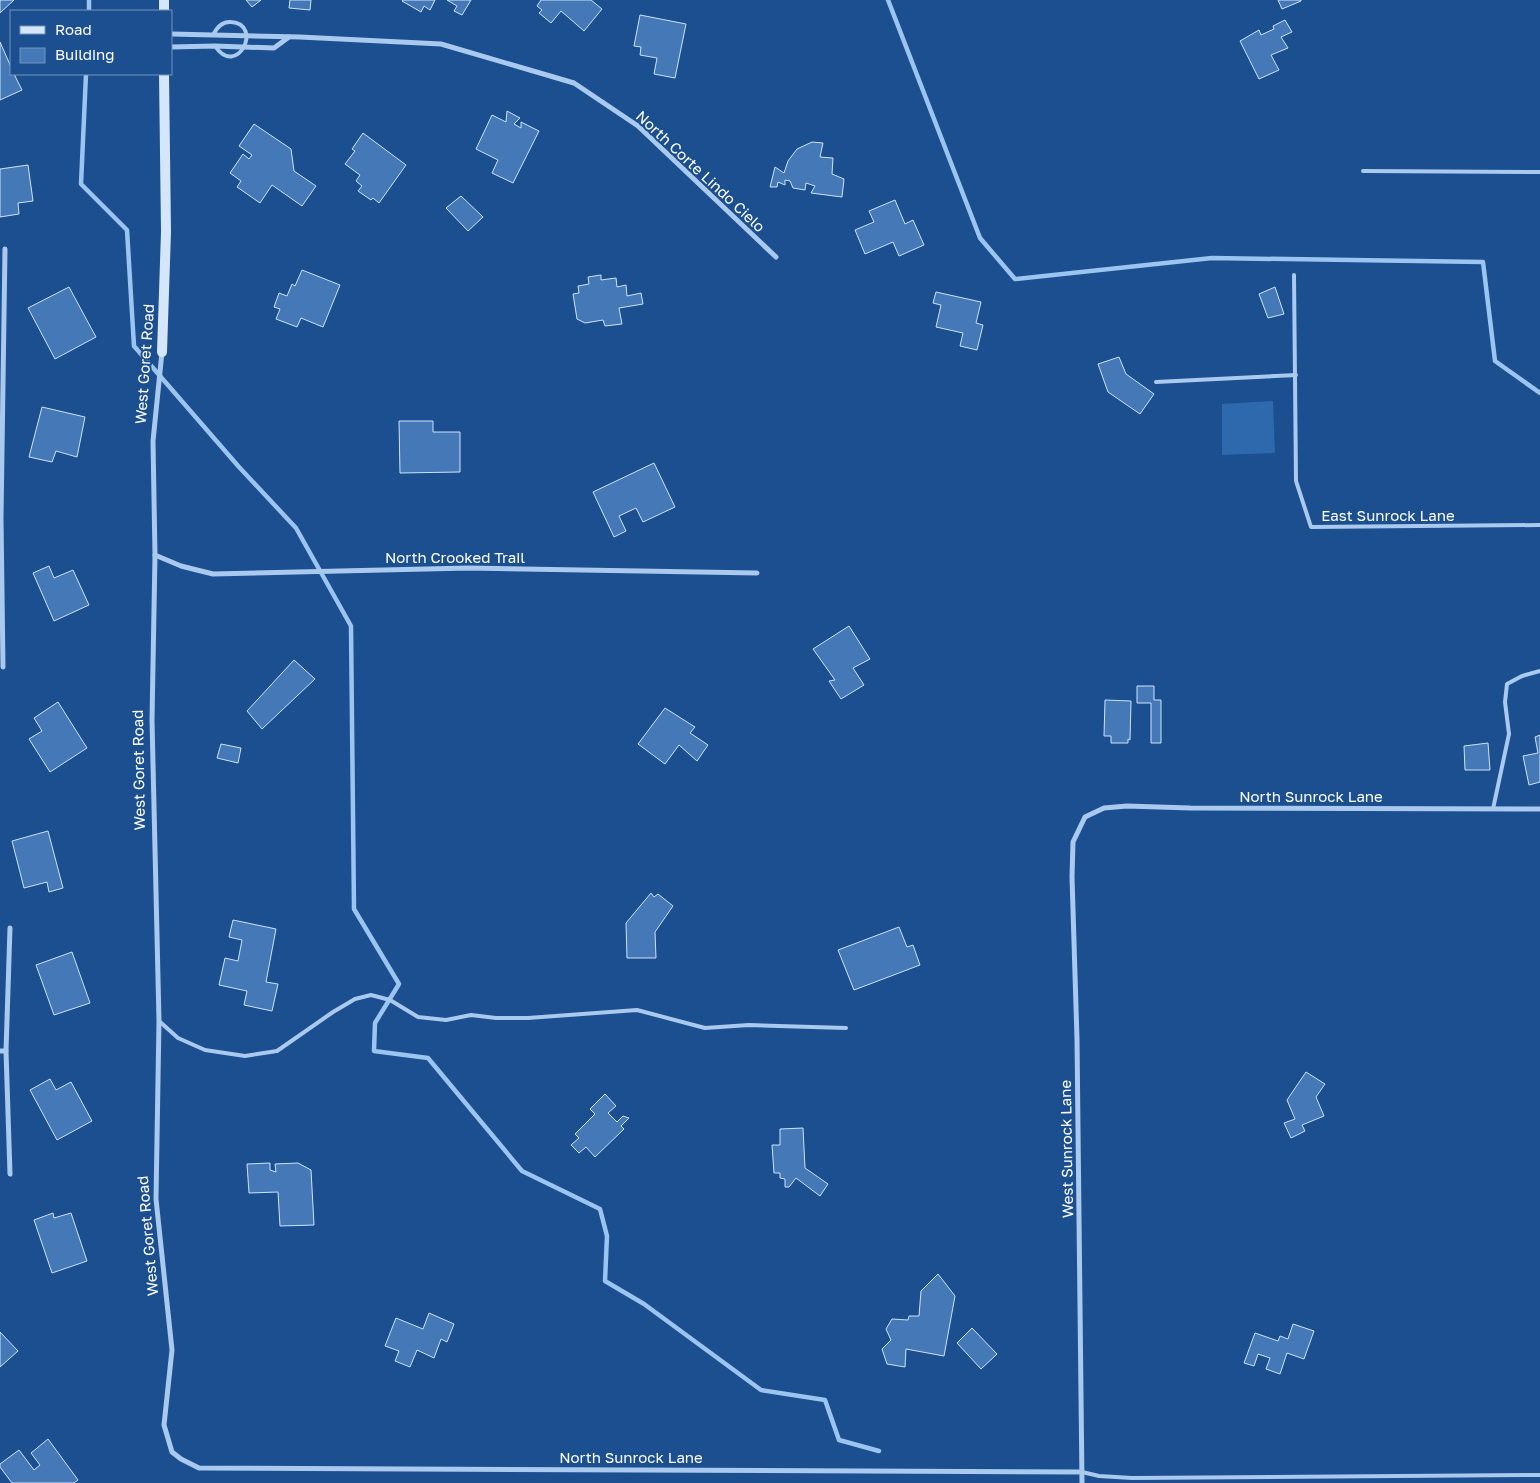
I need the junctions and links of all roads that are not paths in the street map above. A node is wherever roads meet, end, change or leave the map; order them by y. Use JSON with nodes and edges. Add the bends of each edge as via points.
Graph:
{"nodes":[{"id":1,"x":172,"y":34,"type":"edge"},
{"id":2,"x":213,"y":34,"type":"junction"},
{"id":3,"x":246,"y":36,"type":"junction"},
{"id":4,"x":289,"y":37,"type":"junction"},
{"id":5,"x":215,"y":46,"type":"junction"},
{"id":6,"x":172,"y":47,"type":"edge"},
{"id":7,"x":244,"y":47,"type":"junction"},
{"id":8,"x":164,"y":75,"type":"edge"},
{"id":9,"x":1364,"y":171,"type":"dead end"},
{"id":10,"x":1540,"y":172,"type":"edge"},
{"id":11,"x":5,"y":250,"type":"dead end"},
{"id":12,"x":776,"y":258,"type":"dead end"},
{"id":13,"x":1294,"y":275,"type":"dead end"},
{"id":14,"x":162,"y":352,"type":"joint"},
{"id":15,"x":1296,"y":375,"type":"junction"},
{"id":16,"x":1156,"y":382,"type":"dead end"},
{"id":17,"x":1,"y":518,"type":"edge"},
{"id":18,"x":1540,"y":525,"type":"edge"},
{"id":19,"x":155,"y":555,"type":"junction"},
{"id":20,"x":757,"y":573,"type":"dead end"},
{"id":21,"x":3,"y":667,"type":"dead end"},
{"id":22,"x":1540,"y":670,"type":"edge"},
{"id":23,"x":1540,"y":808,"type":"edge"},
{"id":24,"x":1493,"y":809,"type":"junction"},
{"id":25,"x":1085,"y":818,"type":"joint"},
{"id":26,"x":10,"y":928,"type":"dead end"},
{"id":27,"x":158,"y":1021,"type":"junction"},
{"id":28,"x":846,"y":1028,"type":"dead end"},
{"id":29,"x":3,"y":1051,"type":"edge"},
{"id":30,"x":10,"y":1174,"type":"dead end"},
{"id":31,"x":182,"y":1459,"type":"joint"},
{"id":32,"x":1082,"y":1472,"type":"junction"},
{"id":33,"x":1540,"y":1475,"type":"edge"},
{"id":34,"x":1082,"y":1483,"type":"edge"}],
"edges":[{"from":1,"to":2,"type":"street","name":"North Corte Lindo Cielo"},
{"from":2,"to":3,"type":"street","name":"North Corte Lindo Cielo"},
{"from":2,"to":3,"type":"lane","via":[[218,26],[229,22],[244,28]]},
{"from":3,"to":4,"type":"street","name":"North Corte Lindo Cielo"},
{"from":3,"to":7,"type":"lane"},
{"from":4,"to":7,"type":"street","name":"North Corte Lindo Cielo","via":[[274,48]]},
{"from":4,"to":12,"type":"street","name":"North Corte Lindo Cielo","via":[[441,44],[574,83],[638,126]]},
{"from":5,"to":6,"type":"street","name":"North Corte Lindo Cielo"},
{"from":5,"to":7,"type":"street","name":"North Corte Lindo Cielo"},
{"from":5,"to":7,"type":"lane","via":[[228,56],[239,53]]},
{"from":8,"to":14,"type":"street","name":"West Goret Road","via":[[166,232]]},
{"from":9,"to":10,"type":"lane"},
{"from":11,"to":17,"type":"street"},
{"from":13,"to":15,"type":"lane","name":"East Sunrock Lane"},
{"from":14,"to":19,"type":"street","name":"West Goret Road","via":[[153,441]]},
{"from":15,"to":16,"type":"lane"},
{"from":15,"to":18,"type":"lane","name":"East Sunrock Lane","via":[[1296,481],[1311,527]]},
{"from":17,"to":21,"type":"street"},
{"from":19,"to":20,"type":"street","name":"North Crooked Trail","via":[[213,574],[469,568]]},
{"from":19,"to":27,"type":"street","name":"West Goret Road","via":[[152,720]]},
{"from":22,"to":24,"type":"lane","via":[[1507,684],[1505,702],[1509,734]]},
{"from":23,"to":24,"type":"street","name":"North Sunrock Lane"},
{"from":24,"to":25,"type":"street","name":"North Sunrock Lane","via":[[1127,806],[1104,808]]},
{"from":25,"to":32,"type":"street","name":"West Sunrock Lane","via":[[1072,842]]},
{"from":26,"to":29,"type":"street"},
{"from":27,"to":28,"type":"lane","via":[[178,1038],[205,1050],[245,1056],[277,1052],[333,1012],[355,999],[371,995],[390,1000],[418,1017],[446,1020],[471,1015],[528,1018],[637,1010],[705,1028]]},
{"from":27,"to":31,"type":"street","name":"West Goret Road","via":[[156,1198],[172,1350],[164,1425],[172,1452]]},
{"from":29,"to":30,"type":"street"},
{"from":31,"to":32,"type":"street","name":"North Sunrock Lane","via":[[199,1468]]},
{"from":32,"to":33,"type":"lane","via":[[1132,1478]]},
{"from":32,"to":34,"type":"street","name":"West Sunrock Lane"}]}
